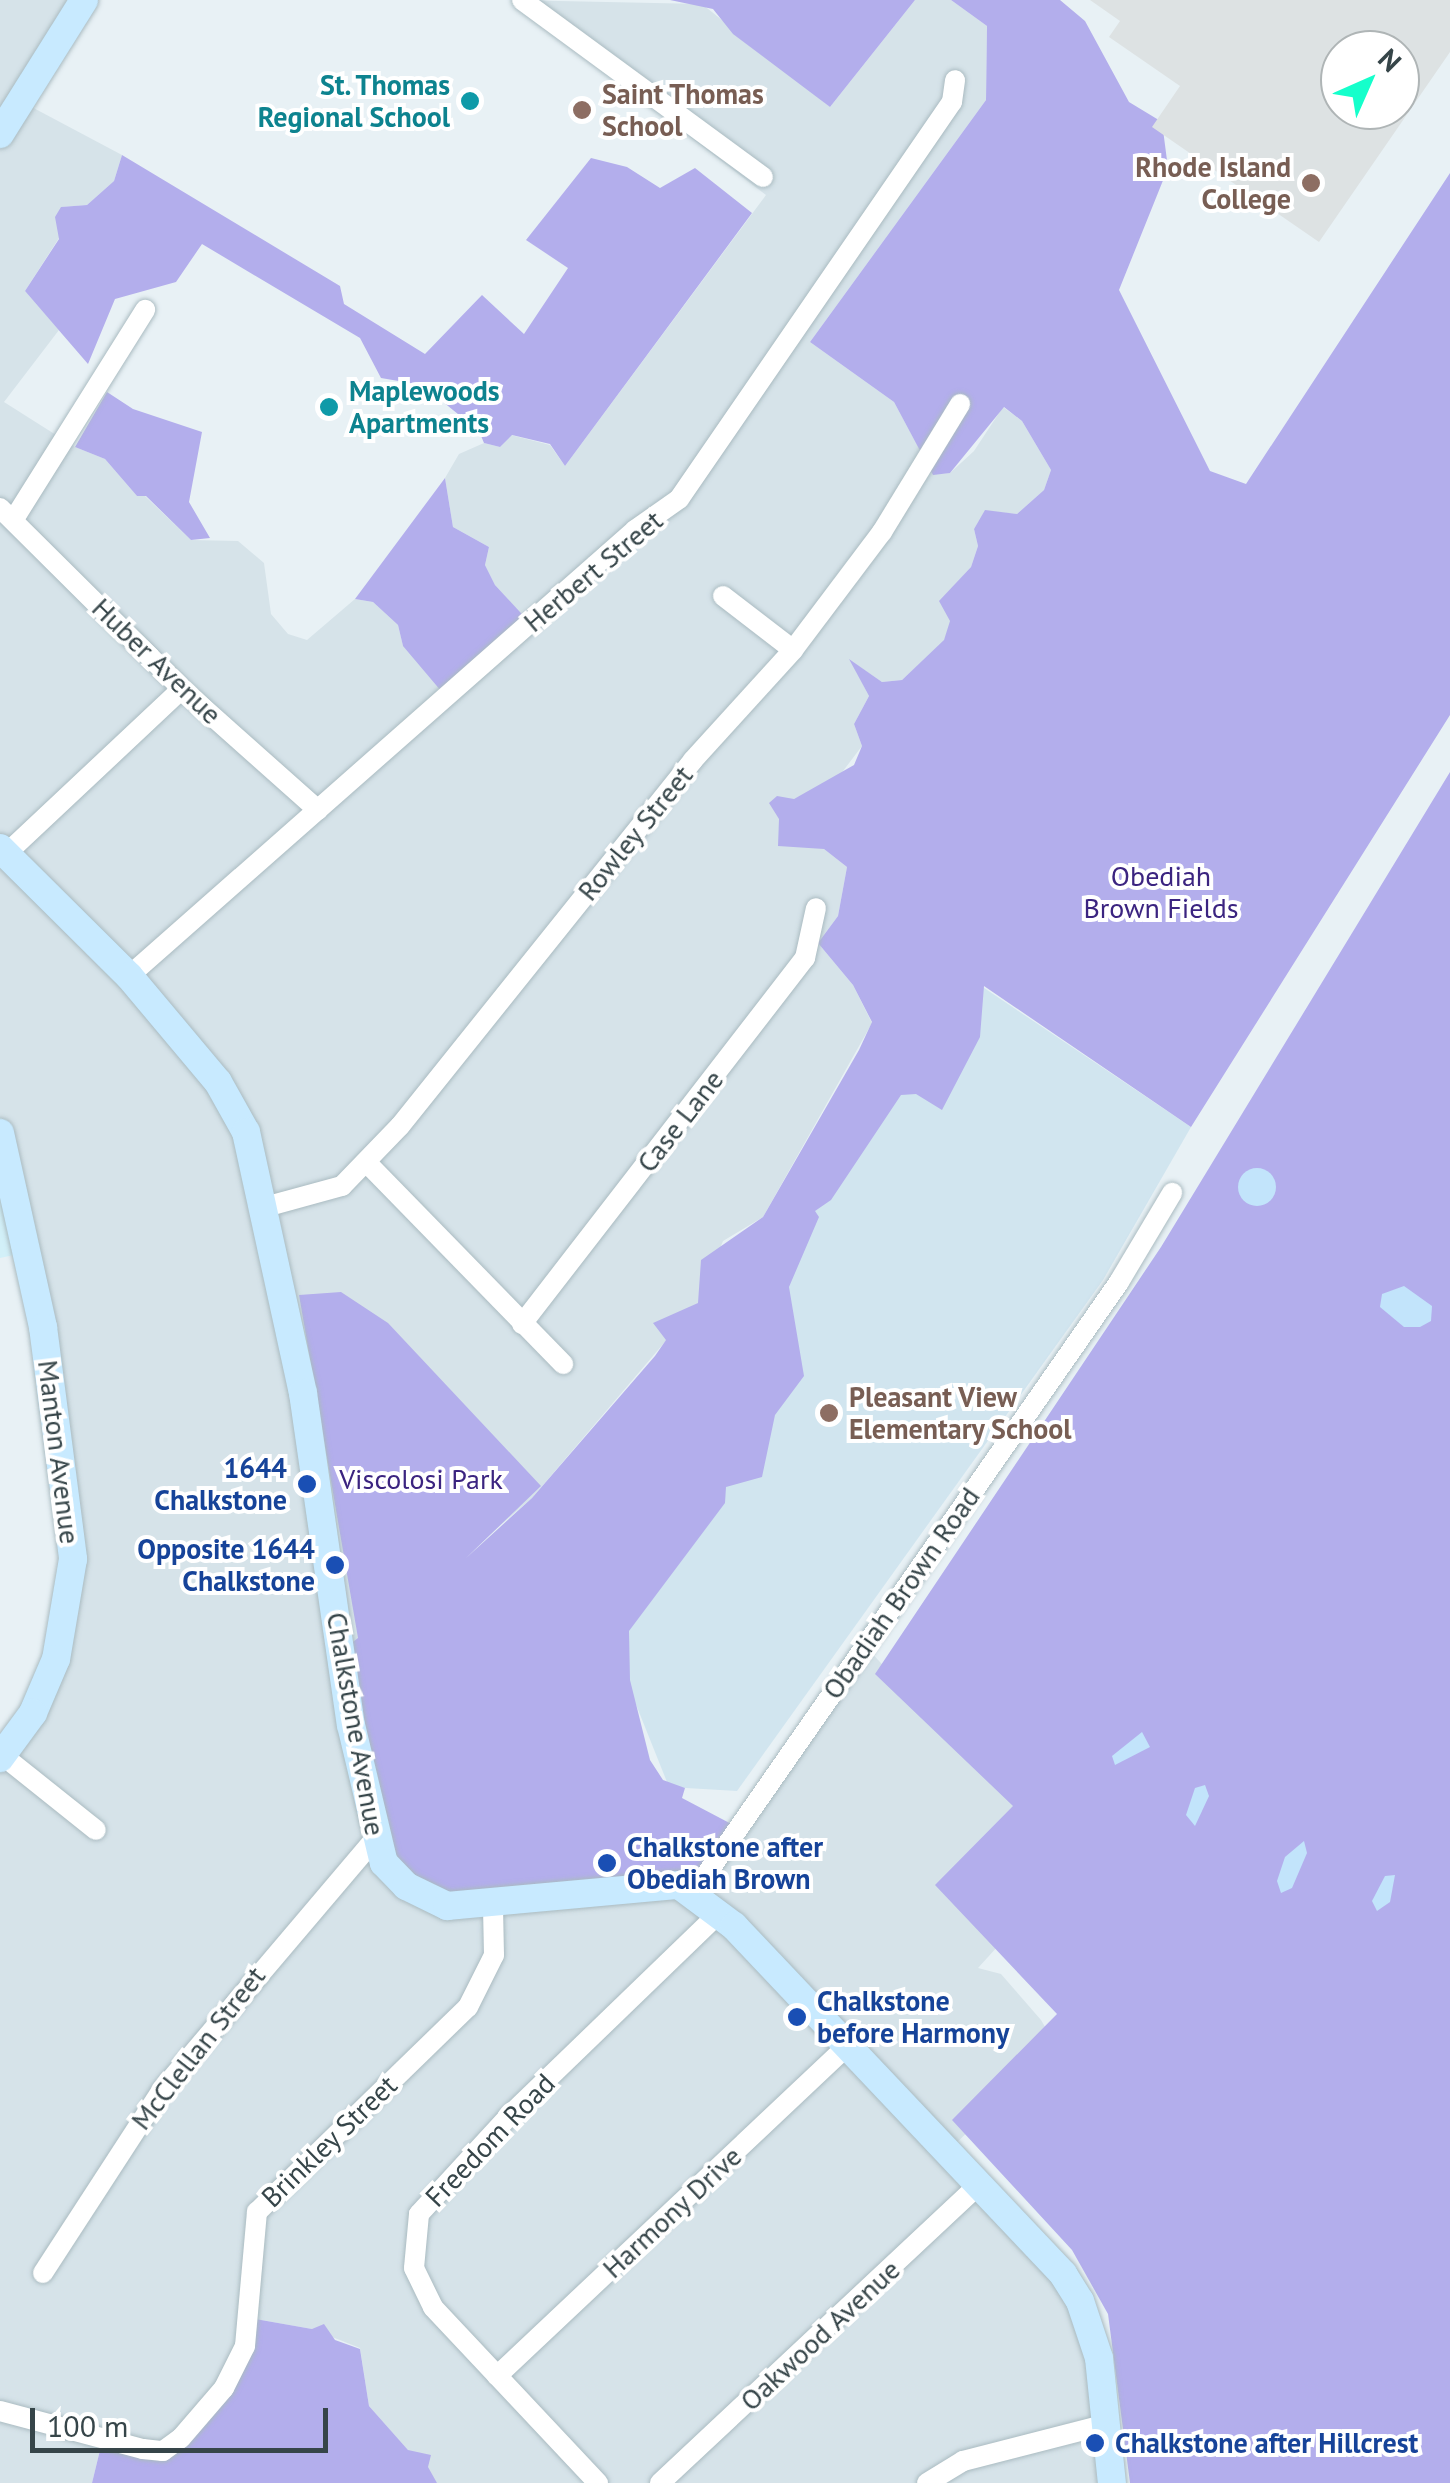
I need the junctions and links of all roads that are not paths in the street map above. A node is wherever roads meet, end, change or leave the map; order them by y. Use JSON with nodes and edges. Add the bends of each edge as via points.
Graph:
{"nodes":[{"id":1,"x":84,"y":0,"type":"edge"},
{"id":2,"x":522,"y":0,"type":"edge"},
{"id":3,"x":955,"y":80,"type":"dead end"},
{"id":4,"x":0,"y":134,"type":"edge"},
{"id":5,"x":763,"y":177,"type":"dead end"},
{"id":6,"x":145,"y":310,"type":"dead end"},
{"id":7,"x":960,"y":404,"type":"dead end"},
{"id":8,"x":7,"y":514,"type":"edge"},
{"id":9,"x":723,"y":596,"type":"dead end"},
{"id":10,"x":793,"y":650,"type":"junction"},
{"id":11,"x":182,"y":689,"type":"junction"},
{"id":12,"x":318,"y":810,"type":"junction"},
{"id":13,"x":2,"y":853,"type":"edge"},
{"id":14,"x":816,"y":908,"type":"dead end"},
{"id":15,"x":129,"y":976,"type":"junction"},
{"id":16,"x":0,"y":1132,"type":"edge"},
{"id":17,"x":367,"y":1163,"type":"junction"},
{"id":18,"x":1172,"y":1193,"type":"dead end"},
{"id":19,"x":265,"y":1207,"type":"junction"},
{"id":20,"x":522,"y":1324,"type":"junction"},
{"id":21,"x":563,"y":1364,"type":"dead end"},
{"id":22,"x":1,"y":1757,"type":"edge"},
{"id":23,"x":96,"y":1830,"type":"dead end"},
{"id":24,"x":374,"y":1840,"type":"junction"},
{"id":25,"x":694,"y":1892,"type":"junction"},
{"id":26,"x":494,"y":1907,"type":"junction"},
{"id":27,"x":719,"y":1913,"type":"junction"},
{"id":28,"x":846,"y":2047,"type":"junction"},
{"id":29,"x":980,"y":2185,"type":"junction"},
{"id":30,"x":43,"y":2273,"type":"dead end"},
{"id":31,"x":497,"y":2376,"type":"junction"},
{"id":32,"x":0,"y":2411,"type":"edge"},
{"id":33,"x":1106,"y":2424,"type":"junction"},
{"id":34,"x":598,"y":2483,"type":"edge"},
{"id":35,"x":660,"y":2483,"type":"edge"},
{"id":36,"x":927,"y":2483,"type":"edge"},
{"id":37,"x":1112,"y":2483,"type":"edge"}],
"edges":[{"from":1,"to":4,"type":"main road"},
{"from":2,"to":5,"type":"street"},
{"from":3,"to":12,"type":"street","name":"Herbert Street","via":[[952,102],[679,500],[634,530]]},
{"from":6,"to":8,"type":"street"},
{"from":7,"to":10,"type":"street","name":"Rowley Street","via":[[882,532]]},
{"from":8,"to":11,"type":"street","name":"Huber Avenue"},
{"from":9,"to":10,"type":"street"},
{"from":10,"to":17,"type":"street","name":"Rowley Street","via":[[693,760]]},
{"from":11,"to":12,"type":"street","name":"Huber Avenue"},
{"from":11,"to":13,"type":"street"},
{"from":12,"to":15,"type":"street","name":"Herbert Street"},
{"from":13,"to":15,"type":"main road","name":"Chalkstone Avenue"},
{"from":14,"to":20,"type":"street","name":"Case Lane","via":[[805,958]]},
{"from":15,"to":19,"type":"main road","name":"Chalkstone Avenue","via":[[236,1110]]},
{"from":16,"to":22,"type":"main road","name":"Manton Avenue","via":[[42,1327],[73,1559],[56,1659],[33,1714]]},
{"from":17,"to":19,"type":"street","name":"Rowley Street","via":[[342,1186]]},
{"from":17,"to":20,"type":"street"},
{"from":18,"to":25,"type":"street","name":"Obadiah Brown Road","via":[[1119,1282]]},
{"from":19,"to":24,"type":"main road","name":"Chalkstone Avenue","via":[[303,1394]]},
{"from":20,"to":21,"type":"street"},
{"from":22,"to":23,"type":"street"},
{"from":24,"to":26,"type":"main road","name":"Chalkstone Avenue","via":[[392,1876],[426,1900]]},
{"from":24,"to":30,"type":"street","name":"McClellan Street","via":[[160,2092]]},
{"from":25,"to":26,"type":"main road","name":"Chalkstone Avenue","via":[[634,1884]]},
{"from":25,"to":27,"type":"main road"},
{"from":26,"to":32,"type":"street","name":"Brinkley Street","via":[[494,1955],[468,2008],[256,2212],[245,2346],[224,2388],[173,2444],[163,2451],[143,2449]]},
{"from":27,"to":28,"type":"main road"},
{"from":27,"to":31,"type":"street","name":"Freedom Road","via":[[509,2116],[419,2214],[419,2284]]},
{"from":28,"to":29,"type":"main road"},
{"from":28,"to":31,"type":"street","name":"Harmony Drive"},
{"from":29,"to":33,"type":"main road","via":[[1080,2302],[1099,2358]]},
{"from":29,"to":35,"type":"street","name":"Oakwood Avenue"},
{"from":31,"to":34,"type":"street","name":"Freedom Road"},
{"from":33,"to":36,"type":"street","via":[[963,2461]]},
{"from":33,"to":37,"type":"main road"}]}
